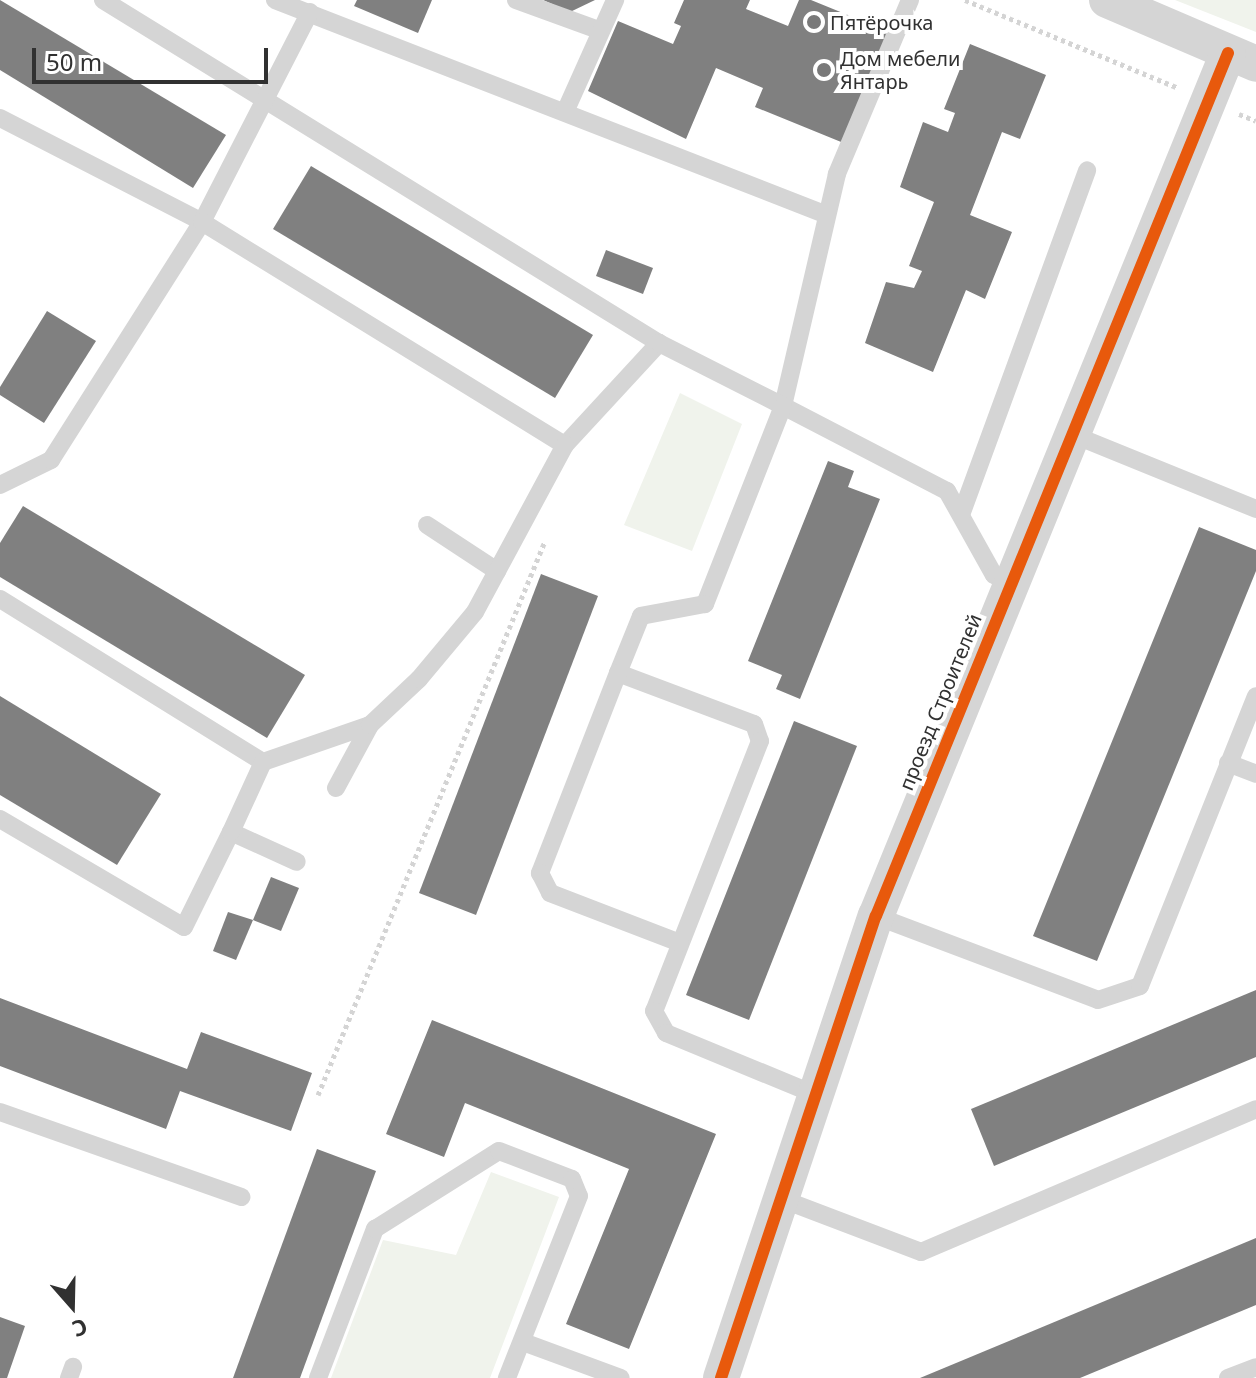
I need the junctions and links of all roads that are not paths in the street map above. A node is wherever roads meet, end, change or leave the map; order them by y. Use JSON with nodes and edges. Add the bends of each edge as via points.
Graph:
{"nodes":[{"id":1,"x":103,"y":0,"type":"edge"},
{"id":2,"x":275,"y":0,"type":"edge"},
{"id":3,"x":516,"y":0,"type":"edge"},
{"id":4,"x":615,"y":0,"type":"edge"},
{"id":5,"x":910,"y":0,"type":"edge"},
{"id":6,"x":1107,"y":0,"type":"edge"},
{"id":7,"x":301,"y":6,"type":"edge"},
{"id":8,"x":601,"y":31,"type":"junction"},
{"id":9,"x":1242,"y":58,"type":"edge"},
{"id":10,"x":269,"y":101,"type":"junction"},
{"id":11,"x":565,"y":112,"type":"junction"},
{"id":12,"x":0,"y":118,"type":"edge"},
{"id":13,"x":1087,"y":170,"type":"dead end"},
{"id":14,"x":827,"y":215,"type":"junction"},
{"id":15,"x":202,"y":222,"type":"junction"},
{"id":16,"x":659,"y":343,"type":"junction"},
{"id":17,"x":783,"y":406,"type":"junction"},
{"id":18,"x":1069,"y":433,"type":"junction"},
{"id":19,"x":565,"y":445,"type":"junction"},
{"id":20,"x":0,"y":485,"type":"edge"},
{"id":21,"x":1256,"y":509,"type":"edge"},
{"id":22,"x":961,"y":515,"type":"junction"},
{"id":23,"x":427,"y":525,"type":"dead end"},
{"id":24,"x":497,"y":571,"type":"junction"},
{"id":25,"x":1011,"y":580,"type":"junction"},
{"id":26,"x":0,"y":599,"type":"edge"},
{"id":27,"x":618,"y":673,"type":"junction"},
{"id":28,"x":1256,"y":696,"type":"edge"},
{"id":29,"x":370,"y":725,"type":"junction"},
{"id":30,"x":263,"y":762,"type":"junction"},
{"id":31,"x":1228,"y":763,"type":"junction"},
{"id":32,"x":1256,"y":774,"type":"edge"},
{"id":33,"x":336,"y":788,"type":"dead end"},
{"id":34,"x":0,"y":819,"type":"edge"},
{"id":35,"x":231,"y":832,"type":"junction"},
{"id":36,"x":297,"y":862,"type":"dead end"},
{"id":37,"x":876,"y":916,"type":"junction"},
{"id":38,"x":680,"y":943,"type":"junction"},
{"id":39,"x":814,"y":1094,"type":"junction"},
{"id":40,"x":1256,"y":1109,"type":"edge"},
{"id":41,"x":0,"y":1112,"type":"edge"},
{"id":42,"x":242,"y":1197,"type":"dead end"},
{"id":43,"x":779,"y":1198,"type":"junction"},
{"id":44,"x":523,"y":1342,"type":"junction"},
{"id":45,"x":1256,"y":1367,"type":"edge"},
{"id":46,"x":318,"y":1378,"type":"edge"},
{"id":47,"x":507,"y":1378,"type":"edge"},
{"id":48,"x":621,"y":1378,"type":"edge"},
{"id":49,"x":721,"y":1378,"type":"edge"},
{"id":50,"x":1228,"y":1378,"type":"edge"}],
"edges":[{"from":1,"to":10,"type":"lane"},
{"from":2,"to":7,"type":"lane"},
{"from":3,"to":8,"type":"lane"},
{"from":4,"to":8,"type":"lane"},
{"from":5,"to":14,"type":"lane","via":[[837,174]]},
{"from":6,"to":9,"type":"street"},
{"from":7,"to":10,"type":"lane"},
{"from":7,"to":11,"type":"lane"},
{"from":8,"to":11,"type":"lane"},
{"from":9,"to":18,"type":"street","name":"проезд Строителей","via":[[1208,101]]},
{"from":10,"to":15,"type":"lane"},
{"from":10,"to":16,"type":"lane"},
{"from":11,"to":14,"type":"lane"},
{"from":12,"to":15,"type":"lane"},
{"from":13,"to":22,"type":"lane"},
{"from":14,"to":17,"type":"lane"},
{"from":15,"to":19,"type":"lane"},
{"from":15,"to":20,"type":"lane","via":[[51,460]]},
{"from":16,"to":17,"type":"lane"},
{"from":16,"to":19,"type":"lane"},
{"from":17,"to":22,"type":"lane","via":[[947,491]]},
{"from":17,"to":27,"type":"lane","via":[[705,604],[641,616]]},
{"from":18,"to":21,"type":"lane"},
{"from":18,"to":25,"type":"street","name":"проезд Строителей"},
{"from":19,"to":24,"type":"lane"},
{"from":22,"to":25,"type":"lane","via":[[994,575]]},
{"from":23,"to":24,"type":"lane"},
{"from":24,"to":29,"type":"lane","via":[[475,612],[419,679]]},
{"from":25,"to":37,"type":"street","name":"проезд Строителей"},
{"from":26,"to":30,"type":"lane"},
{"from":27,"to":38,"type":"lane","via":[[540,873],[550,893]]},
{"from":27,"to":38,"type":"lane","via":[[754,724],[760,741]]},
{"from":28,"to":31,"type":"lane"},
{"from":29,"to":30,"type":"lane"},
{"from":29,"to":33,"type":"lane"},
{"from":30,"to":35,"type":"lane"},
{"from":31,"to":32,"type":"lane"},
{"from":31,"to":37,"type":"lane","via":[[1140,986],[1098,1000]]},
{"from":34,"to":35,"type":"lane","via":[[184,927]]},
{"from":35,"to":36,"type":"lane"},
{"from":37,"to":39,"type":"street","name":"проезд Строителей"},
{"from":38,"to":39,"type":"lane","via":[[654,1011],[666,1033]]},
{"from":39,"to":43,"type":"street","name":"проезд Строителей"},
{"from":40,"to":43,"type":"lane","via":[[921,1252]]},
{"from":41,"to":42,"type":"lane"},
{"from":43,"to":49,"type":"street","name":"проезд Строителей"},
{"from":44,"to":46,"type":"lane","via":[[579,1196],[572,1179],[499,1151],[375,1229]]},
{"from":44,"to":47,"type":"lane"},
{"from":44,"to":48,"type":"lane"},
{"from":45,"to":50,"type":"lane"}]}
